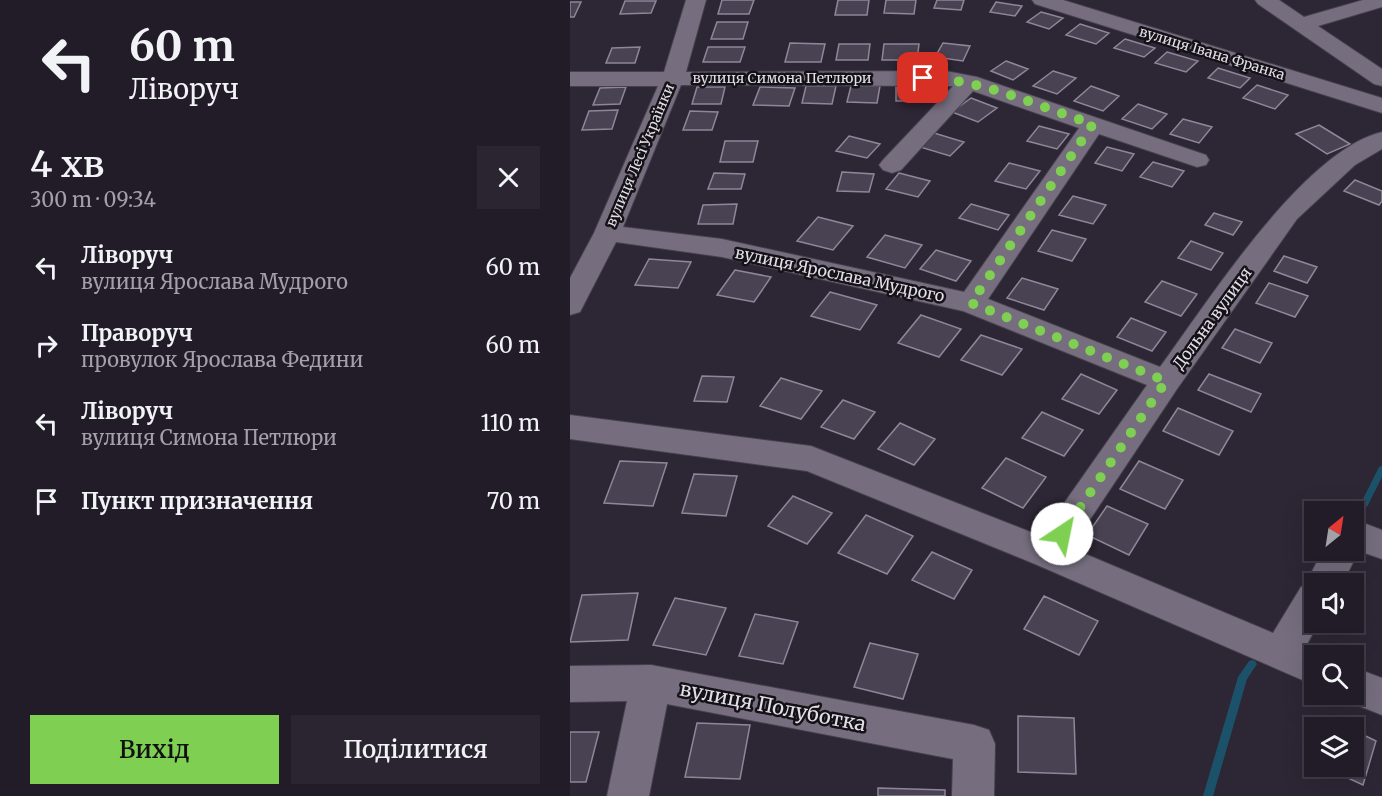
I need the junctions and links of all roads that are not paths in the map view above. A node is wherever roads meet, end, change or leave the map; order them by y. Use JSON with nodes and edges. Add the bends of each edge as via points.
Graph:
{"nodes":[{"id":1,"x":696,"y":0,"type":"edge"},
{"id":2,"x":1042,"y":0,"type":"edge"},
{"id":3,"x":1266,"y":0,"type":"edge"},
{"id":4,"x":1375,"y":4,"type":"edge"},
{"id":5,"x":1301,"y":24,"type":"junction"},
{"id":6,"x":673,"y":78,"type":"junction"},
{"id":7,"x":570,"y":79,"type":"edge"},
{"id":8,"x":1382,"y":79,"type":"edge"},
{"id":9,"x":969,"y":82,"type":"junction"},
{"id":10,"x":1382,"y":106,"type":"edge"},
{"id":11,"x":1093,"y":124,"type":"junction"},
{"id":12,"x":1382,"y":139,"type":"edge"},
{"id":13,"x":1197,"y":160,"type":"dead end"},
{"id":14,"x":892,"y":165,"type":"dead end"},
{"id":15,"x":607,"y":233,"type":"junction"},
{"id":16,"x":971,"y":303,"type":"junction"},
{"id":17,"x":570,"y":305,"type":"edge"},
{"id":18,"x":1166,"y":381,"type":"junction"},
{"id":19,"x":570,"y":427,"type":"edge"},
{"id":20,"x":1364,"y":538,"type":"edge"},
{"id":21,"x":1382,"y":545,"type":"edge"},
{"id":22,"x":1048,"y":554,"type":"junction"},
{"id":23,"x":1304,"y":615,"type":"edge"},
{"id":24,"x":1281,"y":654,"type":"junction"},
{"id":25,"x":1304,"y":664,"type":"edge"},
{"id":26,"x":651,"y":683,"type":"junction"},
{"id":27,"x":570,"y":684,"type":"edge"},
{"id":28,"x":1364,"y":690,"type":"edge"},
{"id":29,"x":1382,"y":697,"type":"edge"},
{"id":30,"x":628,"y":796,"type":"edge"},
{"id":31,"x":973,"y":796,"type":"edge"}],
"edges":[{"from":1,"to":6,"type":"street","name":"вулиця Лесі Українки"},
{"from":2,"to":10,"type":"street","name":"вулиця Івана Франка"},
{"from":3,"to":5,"type":"street"},
{"from":4,"to":5,"type":"street"},
{"from":5,"to":8,"type":"street"},
{"from":6,"to":7,"type":"street","name":"вулиця Симона Петлюри"},
{"from":6,"to":9,"type":"street","name":"вулиця Симона Петлюри","via":[[946,78]]},
{"from":6,"to":15,"type":"street","name":"вулиця Лесі Українки"},
{"from":9,"to":11,"type":"street","name":"вулиця Симона Петлюри"},
{"from":9,"to":14,"type":"street"},
{"from":11,"to":13,"type":"street","name":"вулиця Симона Петлюри"},
{"from":11,"to":16,"type":"street"},
{"from":12,"to":18,"type":"street","name":"Дольна вулиця","via":[[1346,160],[1288,213]]},
{"from":15,"to":16,"type":"street","name":"вулиця Ярослава Мудрого","via":[[722,249]]},
{"from":15,"to":17,"type":"street","name":"вулиця Лесі Українки"},
{"from":16,"to":18,"type":"street","name":"вулиця Ярослава Мудрого"},
{"from":18,"to":22,"type":"street","name":"Дольна вулиця"},
{"from":19,"to":22,"type":"street","via":[[811,459]]},
{"from":20,"to":21,"type":"street"},
{"from":22,"to":24,"type":"street"},
{"from":23,"to":24,"type":"street"},
{"from":24,"to":25,"type":"street"},
{"from":26,"to":27,"type":"street","name":"вулиця Полуботка"},
{"from":26,"to":30,"type":"street"},
{"from":26,"to":31,"type":"street","name":"вулиця Полуботка","via":[[974,744]]},
{"from":28,"to":29,"type":"street"}]}
